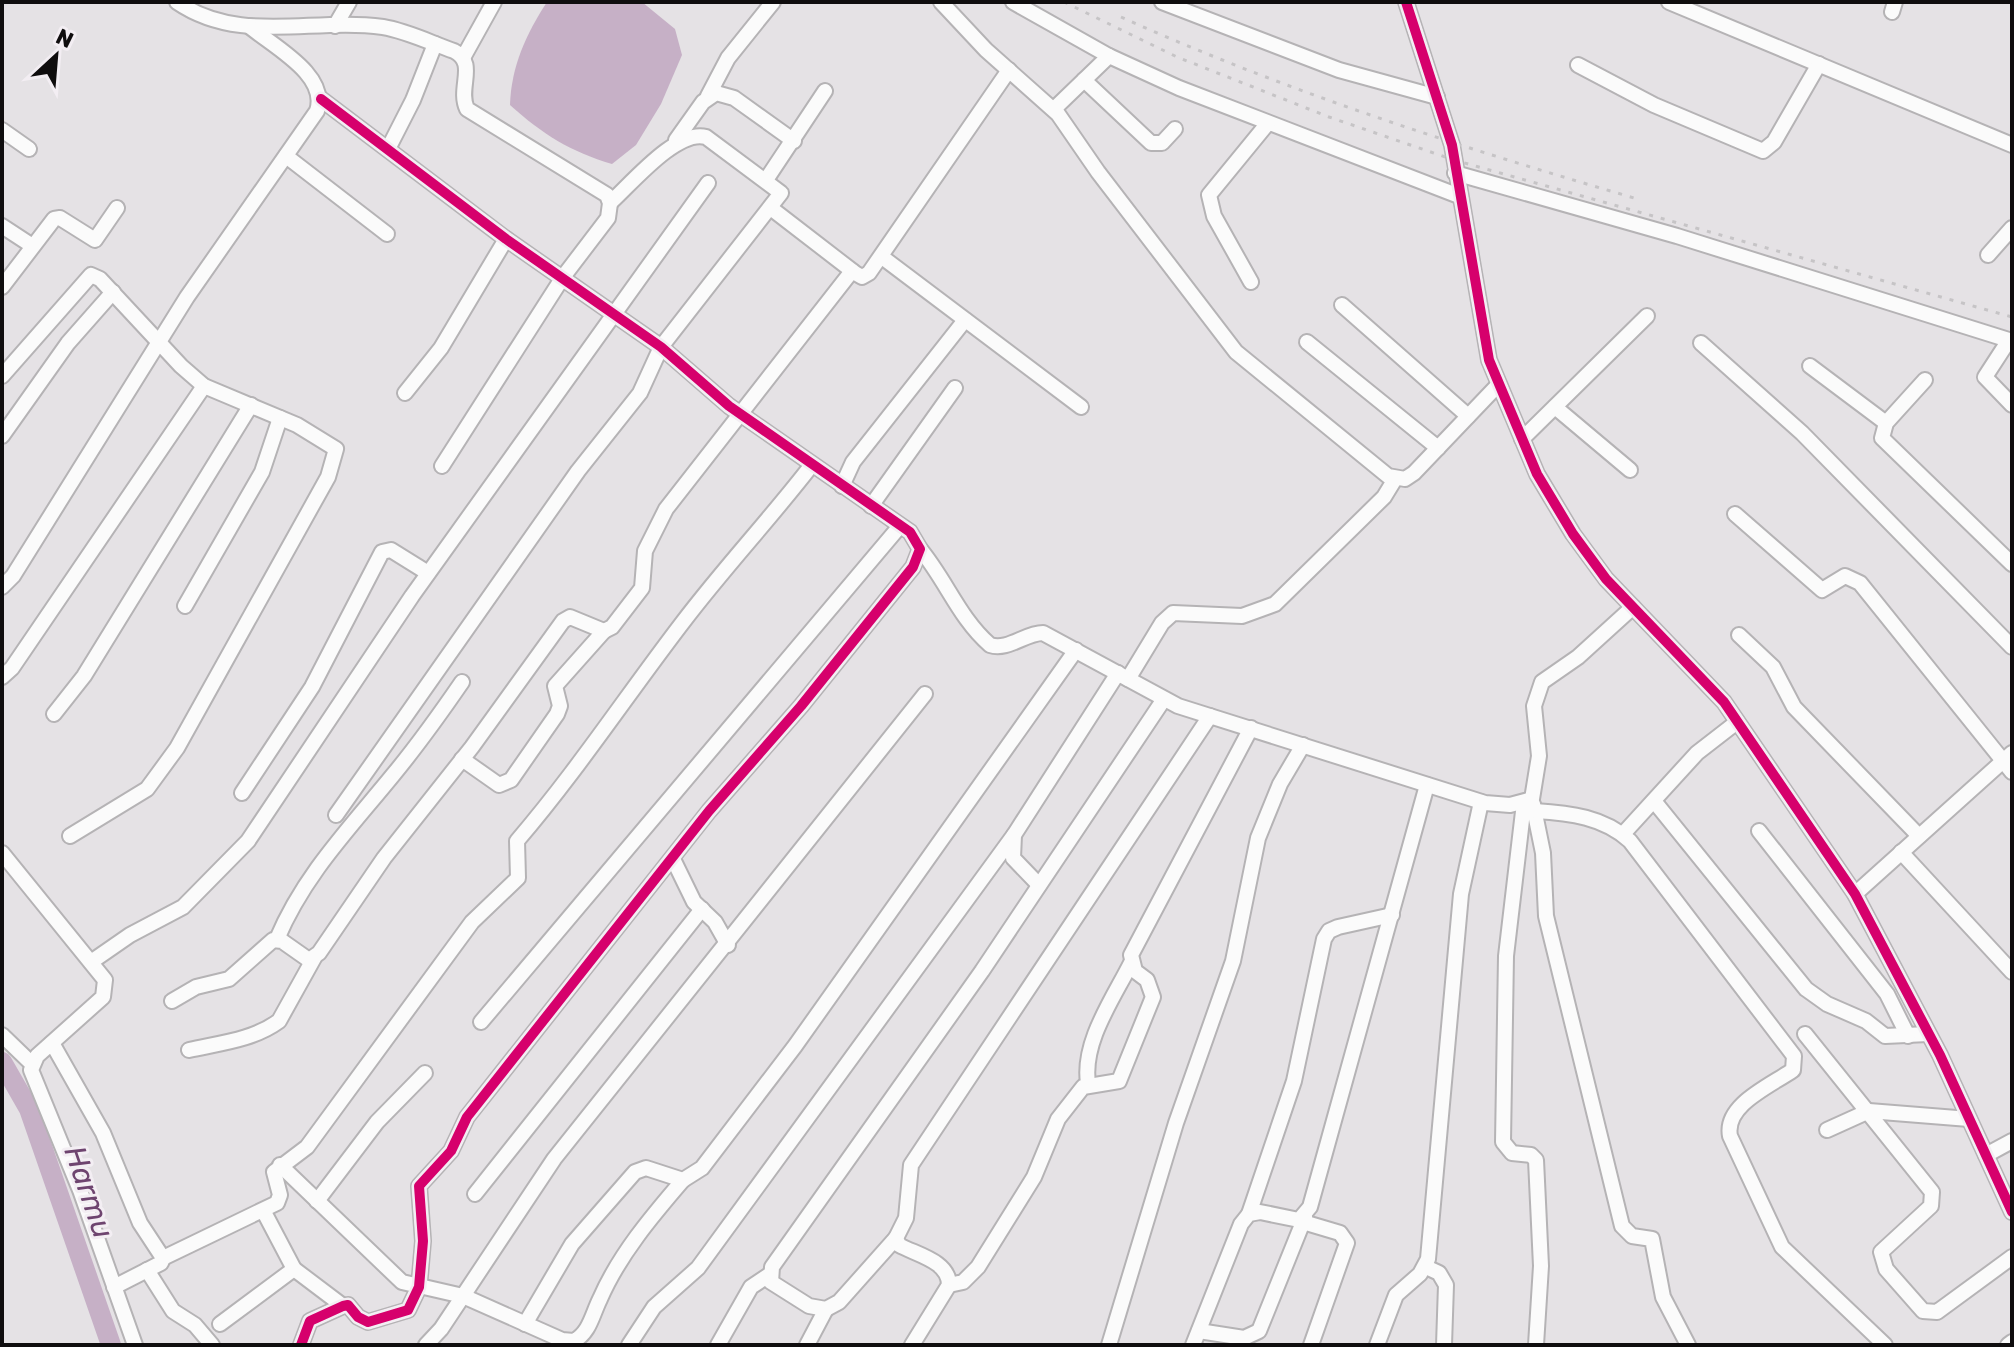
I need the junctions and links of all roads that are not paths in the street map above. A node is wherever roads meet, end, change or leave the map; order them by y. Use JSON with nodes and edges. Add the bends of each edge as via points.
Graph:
{"nodes":[{"id":1,"x":177,"y":2,"type":"edge"},
{"id":2,"x":349,"y":2,"type":"edge"},
{"id":3,"x":494,"y":2,"type":"edge"},
{"id":4,"x":773,"y":2,"type":"edge"},
{"id":5,"x":941,"y":2,"type":"edge"},
{"id":6,"x":1013,"y":2,"type":"edge"},
{"id":7,"x":1162,"y":2,"type":"edge"},
{"id":8,"x":1406,"y":2,"type":"edge"},
{"id":9,"x":1669,"y":2,"type":"edge"},
{"id":10,"x":1696,"y":7,"type":"edge"},
{"id":11,"x":249,"y":26,"type":"junction"},
{"id":12,"x":335,"y":26,"type":"junction"},
{"id":13,"x":435,"y":44,"type":"junction"},
{"id":14,"x":464,"y":56,"type":"junction"},
{"id":15,"x":1109,"y":56,"type":"junction"},
{"id":16,"x":1819,"y":64,"type":"junction"},
{"id":17,"x":1578,"y":65,"type":"dead end"},
{"id":18,"x":1009,"y":70,"type":"junction"},
{"id":19,"x":1084,"y":80,"type":"junction"},
{"id":20,"x":825,"y":91,"type":"dead end"},
{"id":21,"x":708,"y":96,"type":"junction"},
{"id":22,"x":1437,"y":97,"type":"junction"},
{"id":23,"x":321,"y":99,"type":"junction"},
{"id":24,"x":1054,"y":109,"type":"junction"},
{"id":25,"x":1268,"y":123,"type":"junction"},
{"id":26,"x":1175,"y":129,"type":"dead end"},
{"id":27,"x":2,"y":130,"type":"edge"},
{"id":28,"x":794,"y":141,"type":"junction"},
{"id":29,"x":2012,"y":145,"type":"edge"},
{"id":30,"x":671,"y":147,"type":"junction"},
{"id":31,"x":29,"y":149,"type":"dead end"},
{"id":32,"x":388,"y":149,"type":"junction"},
{"id":33,"x":286,"y":156,"type":"junction"},
{"id":34,"x":1455,"y":173,"type":"junction"},
{"id":35,"x":766,"y":180,"type":"junction"},
{"id":36,"x":708,"y":183,"type":"dead end"},
{"id":37,"x":1459,"y":196,"type":"junction"},
{"id":38,"x":610,"y":203,"type":"junction"},
{"id":39,"x":117,"y":208,"type":"dead end"},
{"id":40,"x":772,"y":209,"type":"junction"},
{"id":41,"x":2,"y":226,"type":"edge"},
{"id":42,"x":2012,"y":228,"type":"edge"},
{"id":43,"x":387,"y":234,"type":"dead end"},
{"id":44,"x":506,"y":239,"type":"junction"},
{"id":45,"x":31,"y":245,"type":"junction"},
{"id":46,"x":1988,"y":255,"type":"dead end"},
{"id":47,"x":882,"y":257,"type":"junction"},
{"id":48,"x":852,"y":271,"type":"junction"},
{"id":49,"x":563,"y":277,"type":"junction"},
{"id":50,"x":1251,"y":282,"type":"dead end"},
{"id":51,"x":2,"y":287,"type":"edge"},
{"id":52,"x":113,"y":292,"type":"junction"},
{"id":53,"x":1342,"y":305,"type":"dead end"},
{"id":54,"x":615,"y":314,"type":"junction"},
{"id":55,"x":1647,"y":316,"type":"dead end"},
{"id":56,"x":965,"y":320,"type":"junction"},
{"id":57,"x":2011,"y":341,"type":"edge"},
{"id":58,"x":1307,"y":342,"type":"dead end"},
{"id":59,"x":1701,"y":343,"type":"dead end"},
{"id":60,"x":160,"y":344,"type":"junction"},
{"id":61,"x":661,"y":347,"type":"junction"},
{"id":62,"x":1810,"y":366,"type":"dead end"},
{"id":63,"x":2,"y":376,"type":"edge"},
{"id":64,"x":1925,"y":380,"type":"dead end"},
{"id":65,"x":1498,"y":385,"type":"junction"},
{"id":66,"x":204,"y":386,"type":"junction"},
{"id":67,"x":955,"y":388,"type":"dead end"},
{"id":68,"x":405,"y":393,"type":"dead end"},
{"id":69,"x":251,"y":405,"type":"junction"},
{"id":70,"x":2012,"y":405,"type":"edge"},
{"id":71,"x":1081,"y":407,"type":"dead end"},
{"id":72,"x":1555,"y":407,"type":"junction"},
{"id":73,"x":742,"y":415,"type":"junction"},
{"id":74,"x":1468,"y":416,"type":"junction"},
{"id":75,"x":280,"y":418,"type":"junction"},
{"id":76,"x":1886,"y":423,"type":"junction"},
{"id":77,"x":2,"y":436,"type":"edge"},
{"id":78,"x":1522,"y":439,"type":"junction"},
{"id":79,"x":1438,"y":448,"type":"junction"},
{"id":80,"x":442,"y":466,"type":"dead end"},
{"id":81,"x":811,"y":466,"type":"junction"},
{"id":82,"x":1630,"y":470,"type":"dead end"},
{"id":83,"x":1395,"y":479,"type":"junction"},
{"id":84,"x":842,"y":486,"type":"junction"},
{"id":85,"x":871,"y":506,"type":"junction"},
{"id":86,"x":1735,"y":514,"type":"dead end"},
{"id":87,"x":900,"y":526,"type":"junction"},
{"id":88,"x":920,"y":549,"type":"junction"},
{"id":89,"x":2012,"y":564,"type":"edge"},
{"id":90,"x":428,"y":573,"type":"junction"},
{"id":91,"x":2,"y":587,"type":"edge"},
{"id":92,"x":185,"y":606,"type":"dead end"},
{"id":93,"x":1633,"y":607,"type":"junction"},
{"id":94,"x":604,"y":631,"type":"junction"},
{"id":95,"x":1739,"y":635,"type":"dead end"},
{"id":96,"x":2012,"y":647,"type":"edge"},
{"id":97,"x":1076,"y":650,"type":"junction"},
{"id":98,"x":1123,"y":676,"type":"junction"},
{"id":99,"x":2,"y":677,"type":"edge"},
{"id":100,"x":462,"y":682,"type":"dead end"},
{"id":101,"x":925,"y":694,"type":"dead end"},
{"id":102,"x":1164,"y":699,"type":"junction"},
{"id":103,"x":54,"y":714,"type":"dead end"},
{"id":104,"x":1210,"y":716,"type":"junction"},
{"id":105,"x":1737,"y":722,"type":"junction"},
{"id":106,"x":1251,"y":728,"type":"junction"},
{"id":107,"x":1303,"y":745,"type":"junction"},
{"id":108,"x":462,"y":759,"type":"junction"},
{"id":109,"x":2009,"y":762,"type":"edge"},
{"id":110,"x":1427,"y":785,"type":"junction"},
{"id":111,"x":242,"y":793,"type":"dead end"},
{"id":112,"x":1654,"y":801,"type":"junction"},
{"id":113,"x":1481,"y":802,"type":"junction"},
{"id":114,"x":1530,"y":805,"type":"junction"},
{"id":115,"x":336,"y":815,"type":"dead end"},
{"id":116,"x":1759,"y":831,"type":"dead end"},
{"id":117,"x":1623,"y":834,"type":"junction"},
{"id":118,"x":1014,"y":835,"type":"junction"},
{"id":119,"x":70,"y":836,"type":"dead end"},
{"id":120,"x":1919,"y":836,"type":"junction"},
{"id":121,"x":1901,"y":852,"type":"junction"},
{"id":122,"x":2,"y":853,"type":"edge"},
{"id":123,"x":673,"y":859,"type":"junction"},
{"id":124,"x":1039,"y":885,"type":"junction"},
{"id":125,"x":1855,"y":894,"type":"junction"},
{"id":126,"x":702,"y":909,"type":"junction"},
{"id":127,"x":1392,"y":915,"type":"junction"},
{"id":128,"x":277,"y":939,"type":"junction"},
{"id":129,"x":728,"y":945,"type":"junction"},
{"id":130,"x":314,"y":958,"type":"junction"},
{"id":131,"x":91,"y":962,"type":"junction"},
{"id":132,"x":1131,"y":963,"type":"junction"},
{"id":133,"x":2012,"y":972,"type":"edge"},
{"id":134,"x":172,"y":1001,"type":"dead end"},
{"id":135,"x":481,"y":1022,"type":"dead end"},
{"id":136,"x":1805,"y":1034,"type":"dead end"},
{"id":137,"x":1928,"y":1034,"type":"junction"},
{"id":138,"x":2,"y":1035,"type":"edge"},
{"id":139,"x":1908,"y":1036,"type":"junction"},
{"id":140,"x":52,"y":1043,"type":"junction"},
{"id":141,"x":189,"y":1050,"type":"dead end"},
{"id":142,"x":31,"y":1063,"type":"junction"},
{"id":143,"x":425,"y":1073,"type":"dead end"},
{"id":144,"x":1088,"y":1083,"type":"junction"},
{"id":145,"x":1869,"y":1111,"type":"junction"},
{"id":146,"x":1969,"y":1119,"type":"junction"},
{"id":147,"x":1827,"y":1130,"type":"dead end"},
{"id":148,"x":2012,"y":1141,"type":"edge"},
{"id":149,"x":1986,"y":1155,"type":"junction"},
{"id":150,"x":280,"y":1165,"type":"junction"},
{"id":151,"x":683,"y":1180,"type":"junction"},
{"id":152,"x":475,"y":1194,"type":"dead end"},
{"id":153,"x":317,"y":1201,"type":"junction"},
{"id":154,"x":264,"y":1212,"type":"junction"},
{"id":155,"x":2012,"y":1212,"type":"edge"},
{"id":156,"x":1249,"y":1214,"type":"junction"},
{"id":157,"x":1304,"y":1220,"type":"junction"},
{"id":158,"x":896,"y":1238,"type":"junction"},
{"id":159,"x":2012,"y":1257,"type":"edge"},
{"id":160,"x":163,"y":1258,"type":"junction"},
{"id":161,"x":1426,"y":1267,"type":"junction"},
{"id":162,"x":294,"y":1269,"type":"junction"},
{"id":163,"x":147,"y":1270,"type":"junction"},
{"id":164,"x":769,"y":1275,"type":"junction"},
{"id":165,"x":949,"y":1285,"type":"junction"},
{"id":166,"x":114,"y":1287,"type":"junction"},
{"id":167,"x":419,"y":1287,"type":"junction"},
{"id":168,"x":463,"y":1296,"type":"junction"},
{"id":169,"x":343,"y":1306,"type":"junction"},
{"id":170,"x":826,"y":1309,"type":"junction"},
{"id":171,"x":220,"y":1324,"type":"dead end"},
{"id":172,"x":525,"y":1324,"type":"junction"},
{"id":173,"x":1196,"y":1338,"type":"edge"},
{"id":174,"x":561,"y":1343,"type":"edge"},
{"id":175,"x":135,"y":1345,"type":"edge"},
{"id":176,"x":212,"y":1345,"type":"edge"},
{"id":177,"x":301,"y":1345,"type":"edge"},
{"id":178,"x":426,"y":1345,"type":"edge"},
{"id":179,"x":629,"y":1345,"type":"edge"},
{"id":180,"x":718,"y":1345,"type":"edge"},
{"id":181,"x":807,"y":1345,"type":"edge"},
{"id":182,"x":912,"y":1345,"type":"edge"},
{"id":183,"x":1109,"y":1345,"type":"edge"},
{"id":184,"x":1311,"y":1345,"type":"edge"},
{"id":185,"x":1377,"y":1345,"type":"edge"},
{"id":186,"x":1444,"y":1345,"type":"edge"},
{"id":187,"x":1536,"y":1345,"type":"edge"},
{"id":188,"x":1688,"y":1345,"type":"edge"},
{"id":189,"x":1885,"y":1345,"type":"edge"}],
"edges":[{"from":1,"to":11,"type":"street","via":[[200,18]]},
{"from":2,"to":12,"type":"street"},
{"from":3,"to":14,"type":"street"},
{"from":4,"to":21,"type":"street","via":[[728,58]]},
{"from":5,"to":18,"type":"street"},
{"from":6,"to":15,"type":"street"},
{"from":7,"to":22,"type":"street","via":[[1339,70]]},
{"from":8,"to":22,"type":"street"},
{"from":9,"to":10,"type":"street"},
{"from":10,"to":16,"type":"street"},
{"from":11,"to":12,"type":"street"},
{"from":11,"to":23,"type":"street","via":[[314,80]]},
{"from":12,"to":13,"type":"street","via":[[385,28]]},
{"from":13,"to":14,"type":"street"},
{"from":13,"to":32,"type":"street"},
{"from":14,"to":38,"type":"street","via":[[467,109],[598,188]]},
{"from":15,"to":19,"type":"street"},
{"from":15,"to":25,"type":"street"},
{"from":16,"to":17,"type":"street","via":[[1774,142],[1763,151],[1654,105]]},
{"from":16,"to":29,"type":"street"},
{"from":18,"to":24,"type":"street"},
{"from":18,"to":47,"type":"street"},
{"from":19,"to":24,"type":"street"},
{"from":19,"to":26,"type":"street","via":[[1151,143],[1162,143]]},
{"from":20,"to":28,"type":"street"},
{"from":21,"to":28,"type":"street","via":[[725,93]]},
{"from":21,"to":30,"type":"street"},
{"from":22,"to":34,"type":"street"},
{"from":23,"to":32,"type":"street"},
{"from":23,"to":33,"type":"street"},
{"from":24,"to":83,"type":"street","via":[[1236,352]]},
{"from":25,"to":37,"type":"street"},
{"from":25,"to":50,"type":"street","via":[[1209,195],[1214,216]]},
{"from":27,"to":31,"type":"street"},
{"from":28,"to":35,"type":"street"},
{"from":30,"to":35,"type":"street","via":[[689,135],[706,137]]},
{"from":30,"to":38,"type":"street"},
{"from":32,"to":44,"type":"street"},
{"from":33,"to":43,"type":"street"},
{"from":33,"to":60,"type":"street"},
{"from":34,"to":37,"type":"street"},
{"from":34,"to":57,"type":"street"},
{"from":35,"to":40,"type":"street","via":[[781,193]]},
{"from":36,"to":54,"type":"street"},
{"from":37,"to":65,"type":"street"},
{"from":38,"to":49,"type":"street","via":[[608,218]]},
{"from":39,"to":45,"type":"street","via":[[95,240],[60,218]]},
{"from":40,"to":48,"type":"street"},
{"from":40,"to":61,"type":"street"},
{"from":41,"to":45,"type":"street"},
{"from":42,"to":46,"type":"street"},
{"from":44,"to":49,"type":"street"},
{"from":44,"to":68,"type":"street","via":[[441,348]]},
{"from":45,"to":51,"type":"street"},
{"from":47,"to":48,"type":"street","via":[[862,277]]},
{"from":47,"to":56,"type":"street"},
{"from":48,"to":73,"type":"street"},
{"from":49,"to":54,"type":"street"},
{"from":49,"to":80,"type":"street"},
{"from":52,"to":60,"type":"street"},
{"from":52,"to":63,"type":"street","via":[[91,275],[83,280]]},
{"from":52,"to":77,"type":"street","via":[[68,343]]},
{"from":53,"to":74,"type":"street"},
{"from":54,"to":61,"type":"street"},
{"from":54,"to":90,"type":"street"},
{"from":55,"to":72,"type":"street"},
{"from":56,"to":71,"type":"street"},
{"from":56,"to":84,"type":"street","via":[[853,462]]},
{"from":57,"to":70,"type":"street","via":[[1985,377]]},
{"from":58,"to":79,"type":"street"},
{"from":59,"to":96,"type":"street","via":[[1802,433]]},
{"from":60,"to":66,"type":"street"},
{"from":60,"to":91,"type":"street"},
{"from":61,"to":73,"type":"street"},
{"from":61,"to":115,"type":"street","via":[[640,393],[569,484]]},
{"from":62,"to":76,"type":"street"},
{"from":64,"to":76,"type":"street"},
{"from":65,"to":74,"type":"street"},
{"from":65,"to":78,"type":"street"},
{"from":66,"to":69,"type":"street"},
{"from":66,"to":99,"type":"street"},
{"from":67,"to":85,"type":"street"},
{"from":69,"to":75,"type":"street"},
{"from":69,"to":103,"type":"street","via":[[84,676]]},
{"from":72,"to":78,"type":"street"},
{"from":72,"to":82,"type":"street"},
{"from":73,"to":81,"type":"street"},
{"from":73,"to":94,"type":"street","via":[[666,509],[645,551],[642,588]]},
{"from":74,"to":79,"type":"street"},
{"from":75,"to":92,"type":"street","via":[[262,472]]},
{"from":75,"to":119,"type":"street","via":[[331,442],[336,459],[328,477],[177,748],[147,789]]},
{"from":76,"to":89,"type":"street","via":[[1882,438]]},
{"from":78,"to":93,"type":"street","via":[[1573,534]]},
{"from":79,"to":83,"type":"street","via":[[1414,473]]},
{"from":81,"to":84,"type":"street"},
{"from":81,"to":150,"type":"street","via":[[684,621],[565,786],[517,841],[518,878],[472,922],[307,1147]]},
{"from":83,"to":98,"type":"street","via":[[1384,497],[1275,604],[1242,616],[1173,613]]},
{"from":84,"to":85,"type":"street"},
{"from":85,"to":87,"type":"street"},
{"from":86,"to":109,"type":"street","via":[[1822,590],[1845,576],[1860,583]]},
{"from":87,"to":88,"type":"street"},
{"from":87,"to":135,"type":"street"},
{"from":88,"to":97,"type":"street","via":[[964,618],[990,645],[1006,646],[1043,633]]},
{"from":88,"to":123,"type":"street","via":[[913,567],[875,616]]},
{"from":90,"to":111,"type":"street","via":[[391,550],[382,552],[312,687]]},
{"from":90,"to":131,"type":"street","via":[[248,841],[183,907]]},
{"from":93,"to":105,"type":"street"},
{"from":93,"to":114,"type":"street","via":[[1542,682],[1534,706],[1539,756]]},
{"from":94,"to":108,"type":"street","via":[[570,617],[563,621]]},
{"from":94,"to":108,"type":"street","via":[[555,686],[557,714],[511,780],[499,785]]},
{"from":95,"to":120,"type":"street","via":[[1773,667],[1794,707]]},
{"from":97,"to":98,"type":"street"},
{"from":97,"to":151,"type":"street","via":[[795,1046],[702,1168]]},
{"from":98,"to":102,"type":"street"},
{"from":98,"to":118,"type":"street"},
{"from":100,"to":128,"type":"street","via":[[333,844],[293,903]]},
{"from":101,"to":129,"type":"street"},
{"from":102,"to":104,"type":"street"},
{"from":102,"to":124,"type":"street"},
{"from":104,"to":106,"type":"street"},
{"from":104,"to":158,"type":"street","via":[[911,1165],[906,1218]]},
{"from":105,"to":112,"type":"street","via":[[1704,747]]},
{"from":105,"to":125,"type":"street"},
{"from":106,"to":107,"type":"street"},
{"from":106,"to":132,"type":"street"},
{"from":107,"to":110,"type":"street"},
{"from":107,"to":183,"type":"street","via":[[1258,838],[1233,961],[1172,1136]]},
{"from":108,"to":130,"type":"street"},
{"from":109,"to":120,"type":"street"},
{"from":110,"to":113,"type":"street"},
{"from":110,"to":127,"type":"street"},
{"from":112,"to":117,"type":"street"},
{"from":112,"to":139,"type":"street","via":[[1806,989],[1885,1036]]},
{"from":113,"to":114,"type":"street"},
{"from":113,"to":161,"type":"street","via":[[1461,894]]},
{"from":114,"to":117,"type":"street","via":[[1579,815]]},
{"from":114,"to":187,"type":"street","via":[[1506,956],[1503,1142],[1512,1153],[1536,1160],[1541,1266]]},
{"from":114,"to":188,"type":"street","via":[[1543,853],[1546,916],[1622,1226],[1632,1236],[1652,1239],[1663,1297]]},
{"from":116,"to":139,"type":"street","via":[[1887,994]]},
{"from":117,"to":189,"type":"street","via":[[1794,1056],[1793,1070],[1734,1112],[1730,1136],[1782,1247]]},
{"from":118,"to":124,"type":"street","via":[[1013,858]]},
{"from":118,"to":179,"type":"street","via":[[698,1268],[654,1307]]},
{"from":120,"to":121,"type":"street"},
{"from":121,"to":125,"type":"street"},
{"from":121,"to":133,"type":"street"},
{"from":122,"to":131,"type":"street"},
{"from":123,"to":126,"type":"street"},
{"from":123,"to":167,"type":"street","via":[[467,1117],[451,1151],[419,1186],[424,1228]]},
{"from":124,"to":164,"type":"street"},
{"from":125,"to":137,"type":"street"},
{"from":126,"to":129,"type":"street"},
{"from":126,"to":152,"type":"street"},
{"from":127,"to":156,"type":"street","via":[[1338,927],[1324,939],[1297,1073]]},
{"from":127,"to":157,"type":"street"},
{"from":128,"to":130,"type":"street","via":[[303,958]]},
{"from":128,"to":134,"type":"street","via":[[229,979],[196,987]]},
{"from":129,"to":168,"type":"street","via":[[554,1159]]},
{"from":130,"to":141,"type":"street","via":[[270,1028]]},
{"from":131,"to":140,"type":"street","via":[[105,980],[103,997]]},
{"from":132,"to":144,"type":"street","via":[[1090,1047]]},
{"from":132,"to":144,"type":"street","via":[[1147,980],[1153,997],[1119,1081]]},
{"from":136,"to":145,"type":"street"},
{"from":137,"to":139,"type":"street"},
{"from":137,"to":146,"type":"street"},
{"from":138,"to":142,"type":"street"},
{"from":140,"to":142,"type":"street"},
{"from":140,"to":160,"type":"street","via":[[103,1133],[140,1223]]},
{"from":142,"to":166,"type":"street"},
{"from":143,"to":153,"type":"street","via":[[377,1122]]},
{"from":144,"to":165,"type":"street","via":[[1058,1119],[1034,1177],[978,1267],[963,1282]]},
{"from":145,"to":146,"type":"street"},
{"from":145,"to":147,"type":"street"},
{"from":145,"to":159,"type":"street","via":[[1934,1198],[1881,1252],[1886,1269],[1923,1311],[1937,1312]]},
{"from":146,"to":149,"type":"street"},
{"from":148,"to":149,"type":"street"},
{"from":149,"to":155,"type":"street"},
{"from":150,"to":153,"type":"street"},
{"from":150,"to":154,"type":"street","via":[[274,1172],[280,1195]]},
{"from":151,"to":172,"type":"street","via":[[646,1168],[635,1172],[572,1244]]},
{"from":151,"to":174,"type":"street","via":[[643,1227],[602,1293],[583,1336]]},
{"from":153,"to":167,"type":"street","via":[[393,1275]]},
{"from":154,"to":160,"type":"street"},
{"from":154,"to":162,"type":"street"},
{"from":156,"to":157,"type":"street"},
{"from":156,"to":173,"type":"street"},
{"from":157,"to":173,"type":"street","via":[[1259,1331],[1244,1338]]},
{"from":157,"to":184,"type":"street","via":[[1340,1233],[1347,1243]]},
{"from":158,"to":165,"type":"street","via":[[899,1245],[947,1271]]},
{"from":158,"to":170,"type":"street","via":[[839,1302]]},
{"from":160,"to":163,"type":"street"},
{"from":161,"to":185,"type":"street","via":[[1396,1295]]},
{"from":161,"to":186,"type":"street","via":[[1439,1273],[1446,1285]]},
{"from":162,"to":169,"type":"street"},
{"from":162,"to":171,"type":"street"},
{"from":163,"to":166,"type":"street"},
{"from":163,"to":176,"type":"street","via":[[173,1311]]},
{"from":164,"to":170,"type":"street","via":[[779,1289]]},
{"from":164,"to":180,"type":"street","via":[[751,1287]]},
{"from":165,"to":182,"type":"street"},
{"from":166,"to":175,"type":"street"},
{"from":167,"to":168,"type":"street"},
{"from":167,"to":169,"type":"street","via":[[408,1310],[383,1319],[362,1321]]},
{"from":168,"to":172,"type":"street"},
{"from":168,"to":178,"type":"street"},
{"from":169,"to":177,"type":"street","via":[[310,1321]]},
{"from":170,"to":181,"type":"street"},
{"from":172,"to":174,"type":"street"}]}
